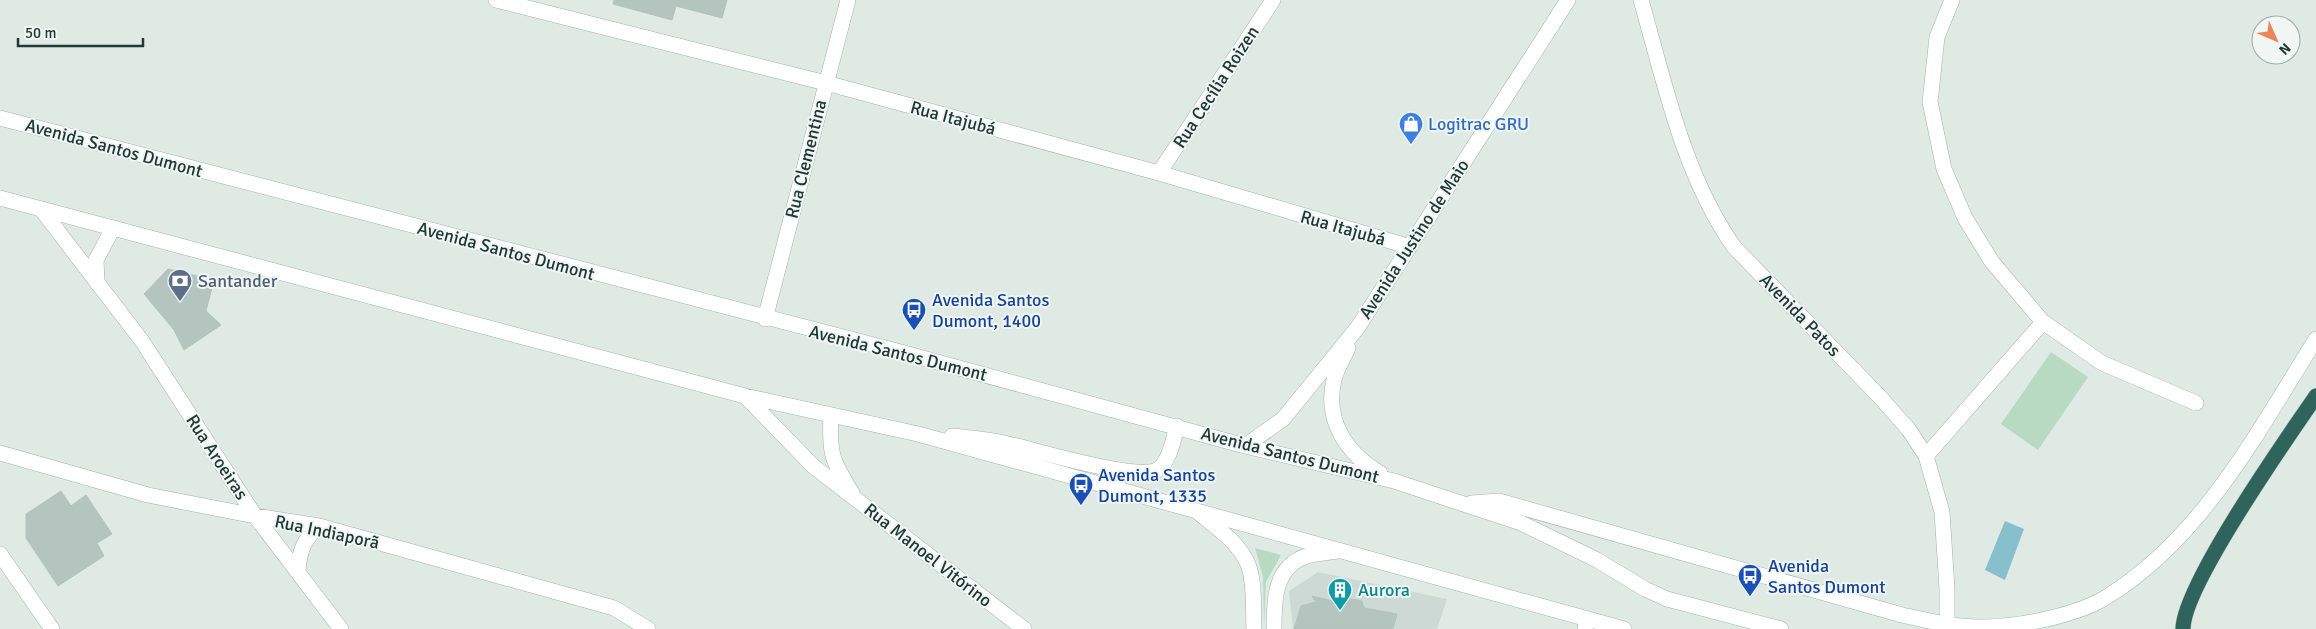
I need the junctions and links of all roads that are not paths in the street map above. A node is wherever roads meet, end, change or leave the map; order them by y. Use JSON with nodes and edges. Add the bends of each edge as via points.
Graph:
{"nodes":[{"id":1,"x":496,"y":0,"type":"edge"},
{"id":2,"x":848,"y":0,"type":"edge"},
{"id":3,"x":1273,"y":0,"type":"edge"},
{"id":4,"x":1568,"y":0,"type":"edge"},
{"id":5,"x":1641,"y":0,"type":"edge"},
{"id":6,"x":1952,"y":0,"type":"edge"},
{"id":7,"x":826,"y":83,"type":"junction"},
{"id":8,"x":0,"y":118,"type":"edge"},
{"id":9,"x":1159,"y":173,"type":"junction"},
{"id":10,"x":0,"y":198,"type":"edge"},
{"id":11,"x":41,"y":209,"type":"junction"},
{"id":12,"x":112,"y":228,"type":"junction"},
{"id":13,"x":1407,"y":246,"type":"junction"},
{"id":14,"x":97,"y":283,"type":"junction"},
{"id":15,"x":765,"y":319,"type":"junction"},
{"id":16,"x":2043,"y":322,"type":"junction"},
{"id":17,"x":1358,"y":326,"type":"junction"},
{"id":18,"x":2316,"y":339,"type":"edge"},
{"id":19,"x":745,"y":396,"type":"junction"},
{"id":20,"x":2316,"y":396,"type":"edge"},
{"id":21,"x":2196,"y":403,"type":"dead end"},
{"id":22,"x":831,"y":416,"type":"junction"},
{"id":23,"x":1178,"y":426,"type":"junction"},
{"id":24,"x":918,"y":434,"type":"junction"},
{"id":25,"x":1246,"y":446,"type":"junction"},
{"id":26,"x":0,"y":453,"type":"edge"},
{"id":27,"x":1926,"y":456,"type":"junction"},
{"id":28,"x":1394,"y":481,"type":"junction"},
{"id":29,"x":856,"y":499,"type":"junction"},
{"id":30,"x":1463,"y":503,"type":"junction"},
{"id":31,"x":1199,"y":513,"type":"junction"},
{"id":32,"x":256,"y":516,"type":"junction"},
{"id":33,"x":319,"y":526,"type":"junction"},
{"id":34,"x":1338,"y":551,"type":"junction"},
{"id":35,"x":0,"y":554,"type":"edge"},
{"id":36,"x":298,"y":571,"type":"junction"},
{"id":37,"x":1586,"y":624,"type":"edge"},
{"id":38,"x":1947,"y":625,"type":"junction"},
{"id":39,"x":52,"y":629,"type":"edge"},
{"id":40,"x":342,"y":629,"type":"edge"},
{"id":41,"x":648,"y":629,"type":"edge"},
{"id":42,"x":1024,"y":629,"type":"edge"},
{"id":43,"x":1254,"y":629,"type":"edge"},
{"id":44,"x":1274,"y":629,"type":"edge"},
{"id":45,"x":1624,"y":629,"type":"edge"},
{"id":46,"x":1781,"y":629,"type":"edge"},
{"id":47,"x":2183,"y":629,"type":"edge"}],
"edges":[{"from":1,"to":7,"type":"street","name":"Rua Itajubá"},
{"from":2,"to":7,"type":"street","name":"Rua Clementina"},
{"from":3,"to":9,"type":"street","name":"Rua Cecília Roizen"},
{"from":4,"to":13,"type":"street","name":"Avenida Justino de Maio"},
{"from":5,"to":27,"type":"street","name":"Avenida Patos","via":[[1686,157],[1725,235],[1880,397],[1909,430]]},
{"from":6,"to":16,"type":"street","via":[[1938,37],[1930,102],[1944,169],[1965,218],[1992,262]]},
{"from":7,"to":9,"type":"street","name":"Rua Itajubá"},
{"from":7,"to":15,"type":"street","name":"Rua Clementina"},
{"from":8,"to":15,"type":"street","name":"Avenida Santos Dumont"},
{"from":9,"to":13,"type":"street","name":"Rua Itajubá"},
{"from":10,"to":11,"type":"street"},
{"from":11,"to":12,"type":"street"},
{"from":11,"to":14,"type":"street","name":"Rua Aroeiras"},
{"from":12,"to":14,"type":"street","via":[[96,260]]},
{"from":12,"to":19,"type":"street"},
{"from":13,"to":17,"type":"street","name":"Avenida Justino de Maio"},
{"from":14,"to":32,"type":"street","name":"Rua Aroeiras","via":[[142,341]]},
{"from":15,"to":23,"type":"street","name":"Avenida Santos Dumont"},
{"from":16,"to":21,"type":"street","via":[[2102,363]]},
{"from":16,"to":27,"type":"street"},
{"from":17,"to":25,"type":"street","name":"Avenida Justino de Maio","via":[[1283,419]]},
{"from":17,"to":28,"type":"street","name":"Avenida Justino de Maio","via":[[1334,380],[1334,419],[1350,451],[1364,464]]},
{"from":18,"to":38,"type":"street","via":[[2232,470],[2183,533],[2145,570],[2106,597],[2033,623],[1985,628]]},
{"from":19,"to":22,"type":"street"},
{"from":19,"to":29,"type":"street","name":"Rua Manoel Vitórino","via":[[813,466]]},
{"from":20,"to":47,"type":"highway","via":[[2200,578],[2183,619]]},
{"from":22,"to":24,"type":"street"},
{"from":22,"to":29,"type":"street","name":"Rua Manoel Vitórino","via":[[831,453]]},
{"from":23,"to":24,"type":"street","via":[[1159,469],[1148,473],[1003,442]]},
{"from":23,"to":25,"type":"street","name":"Avenida Santos Dumont"},
{"from":24,"to":31,"type":"street"},
{"from":25,"to":28,"type":"street","name":"Avenida Santos Dumont"},
{"from":26,"to":32,"type":"street","name":"Rua Indiaporã","via":[[148,495]]},
{"from":27,"to":38,"type":"street","name":"Avenida Patos","via":[[1942,512]]},
{"from":28,"to":30,"type":"street","name":"Avenida Santos Dumont"},
{"from":29,"to":42,"type":"street","name":"Rua Manoel Vitórino"},
{"from":30,"to":38,"type":"street","via":[[1499,501]]},
{"from":30,"to":46,"type":"street","name":"Avenida Santos Dumont","via":[[1521,522],[1666,599]]},
{"from":31,"to":34,"type":"street"},
{"from":31,"to":43,"type":"street","via":[[1229,537],[1249,566]]},
{"from":32,"to":33,"type":"street","name":"Rua Indiaporã"},
{"from":32,"to":36,"type":"street","name":"Rua Aroeiras"},
{"from":33,"to":36,"type":"street","via":[[304,543]]},
{"from":33,"to":41,"type":"street","name":"Rua Indiaporã","via":[[614,608]]},
{"from":34,"to":37,"type":"street"},
{"from":34,"to":44,"type":"street","via":[[1306,556],[1284,572],[1274,598]]},
{"from":35,"to":39,"type":"street"},
{"from":36,"to":40,"type":"street","name":"Rua Aroeiras"},
{"from":37,"to":45,"type":"street"}]}
